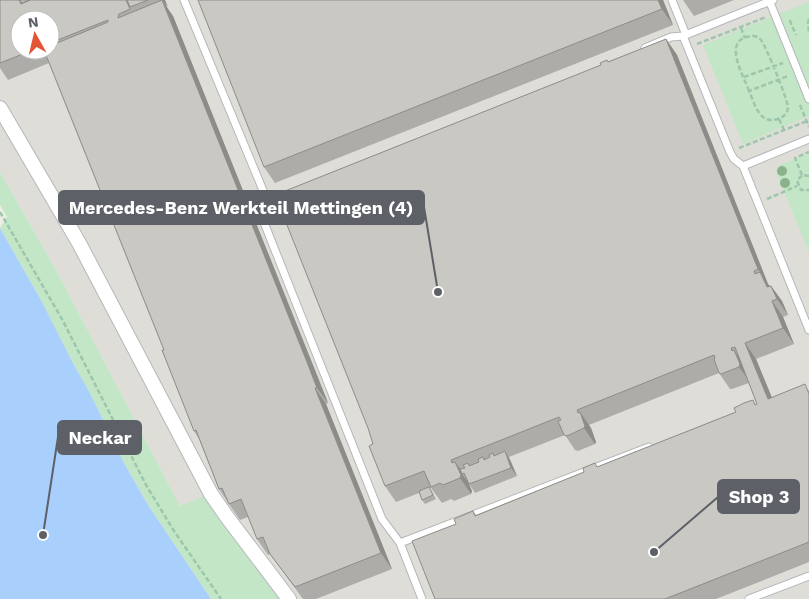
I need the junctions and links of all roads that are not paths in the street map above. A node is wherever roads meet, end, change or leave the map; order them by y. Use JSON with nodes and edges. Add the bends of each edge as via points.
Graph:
{"nodes":[{"id":1,"x":184,"y":0,"type":"edge"},
{"id":2,"x":672,"y":0,"type":"edge"},
{"id":3,"x":771,"y":0,"type":"edge"},
{"id":4,"x":685,"y":35,"type":"junction"},
{"id":5,"x":634,"y":52,"type":"edge"},
{"id":6,"x":809,"y":99,"type":"edge"},
{"id":7,"x":0,"y":108,"type":"edge"},
{"id":8,"x":809,"y":139,"type":"edge"},
{"id":9,"x":743,"y":166,"type":"junction"},
{"id":10,"x":809,"y":330,"type":"edge"},
{"id":11,"x":657,"y":444,"type":"edge"},
{"id":12,"x":400,"y":543,"type":"junction"},
{"id":13,"x":809,"y":576,"type":"edge"},
{"id":14,"x":289,"y":599,"type":"edge"},
{"id":15,"x":422,"y":599,"type":"edge"},
{"id":16,"x":749,"y":599,"type":"edge"}],
"edges":[{"from":1,"to":12,"type":"lane","via":[[270,199],[262,213],[263,220],[382,519]]},
{"from":2,"to":4,"type":"lane"},
{"from":3,"to":4,"type":"lane"},
{"from":3,"to":6,"type":"lane"},
{"from":4,"to":5,"type":"lane","via":[[668,38]]},
{"from":4,"to":9,"type":"lane","via":[[730,152]]},
{"from":7,"to":14,"type":"street","via":[[74,234],[212,494]]},
{"from":8,"to":9,"type":"lane"},
{"from":9,"to":10,"type":"lane"},
{"from":11,"to":12,"type":"lane"},
{"from":12,"to":15,"type":"lane"},
{"from":13,"to":16,"type":"lane"}]}
